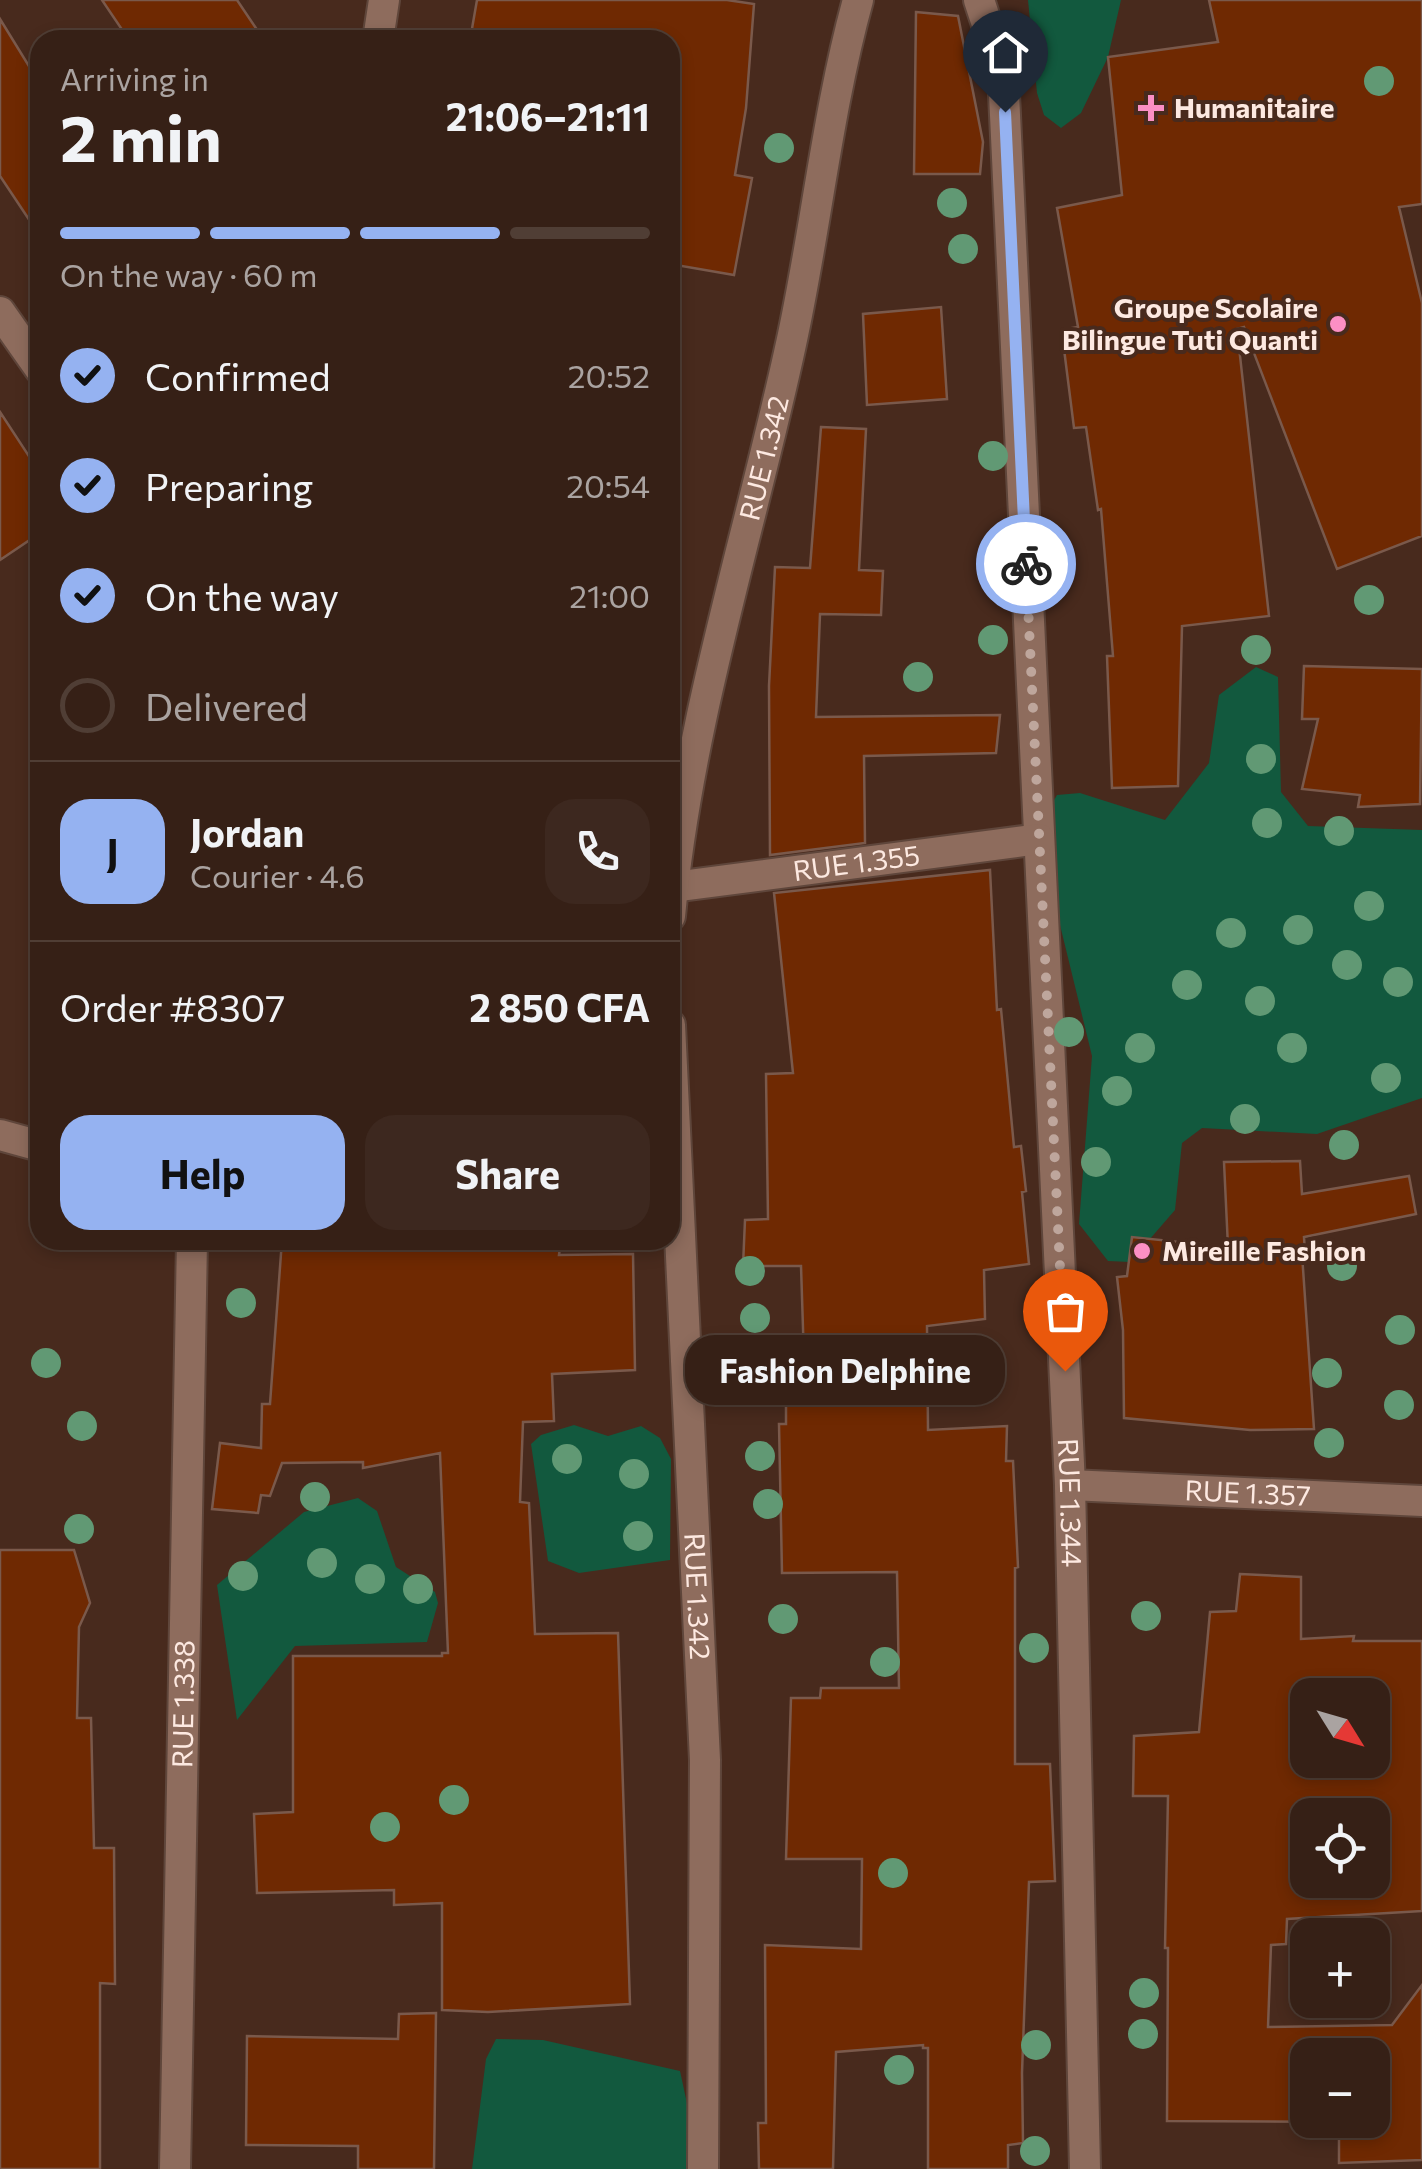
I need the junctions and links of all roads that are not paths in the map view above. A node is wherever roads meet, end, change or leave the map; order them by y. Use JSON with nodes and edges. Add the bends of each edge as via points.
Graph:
{"nodes":[{"id":1,"x":384,"y":0,"type":"edge"},
{"id":2,"x":858,"y":0,"type":"edge"},
{"id":3,"x":979,"y":0,"type":"edge"},
{"id":4,"x":380,"y":30,"type":"edge"},
{"id":5,"x":0,"y":312,"type":"edge"},
{"id":6,"x":30,"y":355,"type":"edge"},
{"id":7,"x":1039,"y":839,"type":"junction"},
{"id":8,"x":680,"y":841,"type":"edge"},
{"id":9,"x":680,"y":900,"type":"edge"},
{"id":10,"x":0,"y":1134,"type":"edge"},
{"id":11,"x":30,"y":1143,"type":"edge"},
{"id":12,"x":680,"y":1235,"type":"edge"},
{"id":13,"x":192,"y":1250,"type":"edge"},
{"id":14,"x":1070,"y":1485,"type":"junction"},
{"id":15,"x":1422,"y":1502,"type":"edge"},
{"id":16,"x":175,"y":2169,"type":"edge"},
{"id":17,"x":703,"y":2169,"type":"edge"},
{"id":18,"x":1085,"y":2169,"type":"edge"}],
"edges":[{"from":1,"to":4,"type":"street"},
{"from":2,"to":8,"type":"street","name":"RUE 1.342","via":[[791,343],[693,753]]},
{"from":3,"to":7,"type":"street","name":"RUE 1.344","via":[[1003,73]]},
{"from":5,"to":6,"type":"street"},
{"from":7,"to":9,"type":"street","name":"RUE 1.355"},
{"from":7,"to":14,"type":"street","name":"RUE 1.344"},
{"from":10,"to":11,"type":"street"},
{"from":12,"to":17,"type":"street","name":"RUE 1.342","via":[[705,1760]]},
{"from":13,"to":16,"type":"street","name":"RUE 1.338"},
{"from":14,"to":15,"type":"street","name":"RUE 1.357"},
{"from":14,"to":18,"type":"street","name":"RUE 1.344"}]}
